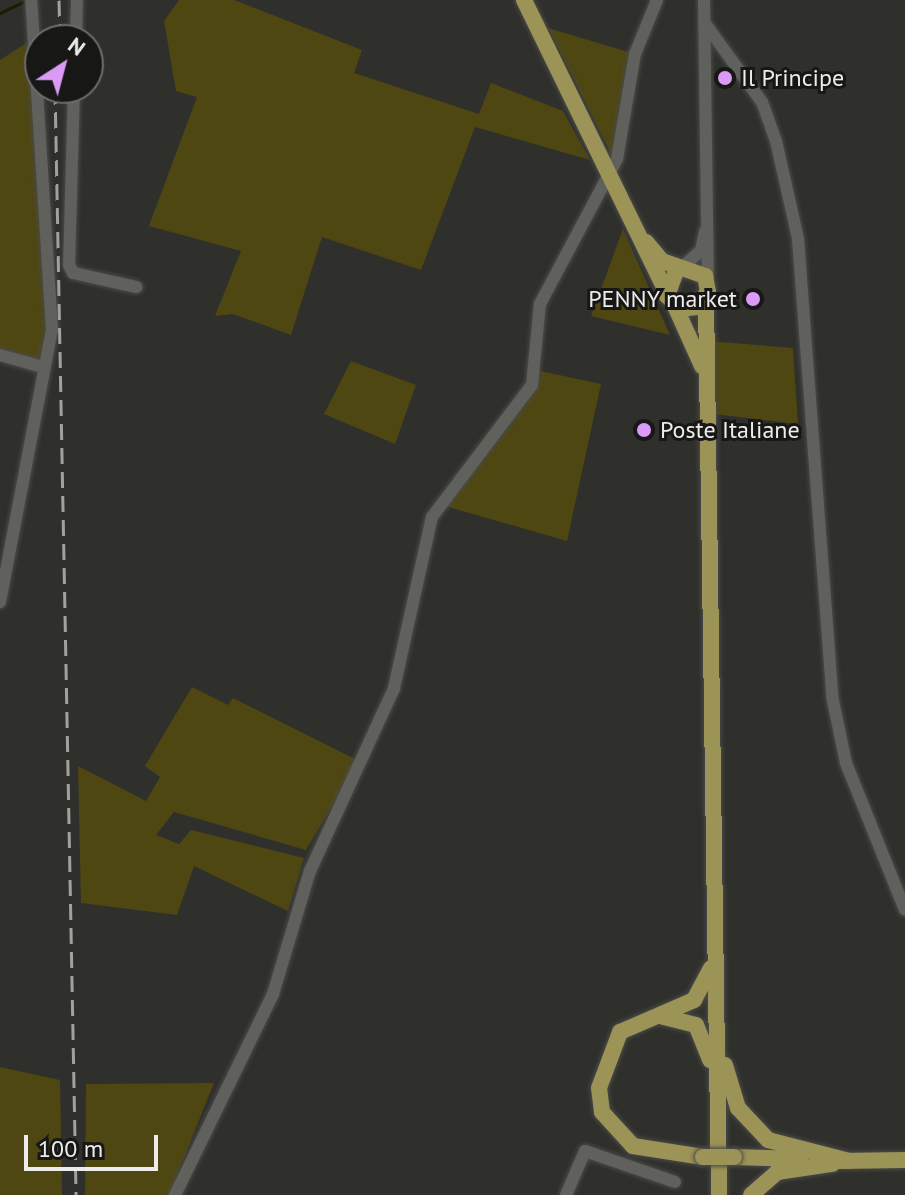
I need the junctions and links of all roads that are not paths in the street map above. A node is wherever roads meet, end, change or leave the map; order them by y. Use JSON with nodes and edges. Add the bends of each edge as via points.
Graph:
{"nodes":[{"id":1,"x":31,"y":0,"type":"edge"},
{"id":2,"x":77,"y":0,"type":"edge"},
{"id":3,"x":524,"y":0,"type":"edge"},
{"id":4,"x":657,"y":0,"type":"edge"},
{"id":5,"x":704,"y":0,"type":"edge"},
{"id":6,"x":704,"y":22,"type":"junction"},
{"id":7,"x":76,"y":24,"type":"edge"},
{"id":8,"x":74,"y":104,"type":"edge"},
{"id":9,"x":613,"y":181,"type":"junction"},
{"id":10,"x":709,"y":216,"type":"junction"},
{"id":11,"x":680,"y":267,"type":"junction"},
{"id":12,"x":136,"y":287,"type":"dead end"},
{"id":13,"x":665,"y":289,"type":"junction"},
{"id":14,"x":707,"y":290,"type":"junction"},
{"id":15,"x":675,"y":306,"type":"junction"},
{"id":16,"x":0,"y":355,"type":"edge"},
{"id":17,"x":43,"y":367,"type":"junction"},
{"id":18,"x":711,"y":439,"type":"junction"},
{"id":19,"x":0,"y":602,"type":"edge"},
{"id":20,"x":905,"y":910,"type":"edge"},
{"id":21,"x":716,"y":922,"type":"junction"},
{"id":22,"x":650,"y":1016,"type":"junction"},
{"id":23,"x":716,"y":1016,"type":"junction"},
{"id":24,"x":718,"y":1127,"type":"junction"},
{"id":25,"x":905,"y":1160,"type":"edge"},
{"id":26,"x":849,"y":1161,"type":"junction"},
{"id":27,"x":675,"y":1182,"type":"dead end"},
{"id":28,"x":175,"y":1195,"type":"edge"},
{"id":29,"x":566,"y":1195,"type":"edge"},
{"id":30,"x":719,"y":1195,"type":"edge"},
{"id":31,"x":751,"y":1195,"type":"edge"}],
"edges":[{"from":1,"to":17,"type":"street","via":[[52,330]]},
{"from":2,"to":7,"type":"street"},
{"from":3,"to":9,"type":"main road"},
{"from":4,"to":9,"type":"street","via":[[635,54]]},
{"from":5,"to":6,"type":"street"},
{"from":6,"to":10,"type":"street"},
{"from":6,"to":20,"type":"street","via":[[762,102],[798,239],[832,696],[846,763]]},
{"from":8,"to":12,"type":"street","via":[[69,265],[73,273]]},
{"from":9,"to":11,"type":"main road","via":[[651,250]]},
{"from":9,"to":13,"type":"main road"},
{"from":9,"to":28,"type":"street","via":[[543,293],[532,385],[432,517],[394,688],[310,871],[273,994]]},
{"from":10,"to":11,"type":"street","via":[[701,250]]},
{"from":10,"to":14,"type":"street"},
{"from":11,"to":13,"type":"main road"},
{"from":11,"to":14,"type":"main road"},
{"from":13,"to":15,"type":"main road"},
{"from":14,"to":15,"type":"main road","via":[[696,307]]},
{"from":14,"to":18,"type":"main road"},
{"from":15,"to":18,"type":"main road","via":[[697,347]]},
{"from":16,"to":17,"type":"street"},
{"from":17,"to":19,"type":"street"},
{"from":18,"to":21,"type":"main road"},
{"from":21,"to":22,"type":"main road","via":[[701,994]]},
{"from":21,"to":23,"type":"main road"},
{"from":22,"to":24,"type":"main road","via":[[687,1019],[704,1035]]},
{"from":22,"to":26,"type":"main road","bridge":true,"via":[[625,1027],[608,1052],[602,1112],[643,1151]]},
{"from":23,"to":24,"type":"main road"},
{"from":23,"to":26,"type":"main road","via":[[733,1096],[758,1131],[793,1152]]},
{"from":24,"to":30,"type":"main road"},
{"from":25,"to":26,"type":"main road"},
{"from":26,"to":31,"type":"main road","via":[[777,1172]]},
{"from":27,"to":29,"type":"street","via":[[585,1151]]}]}
